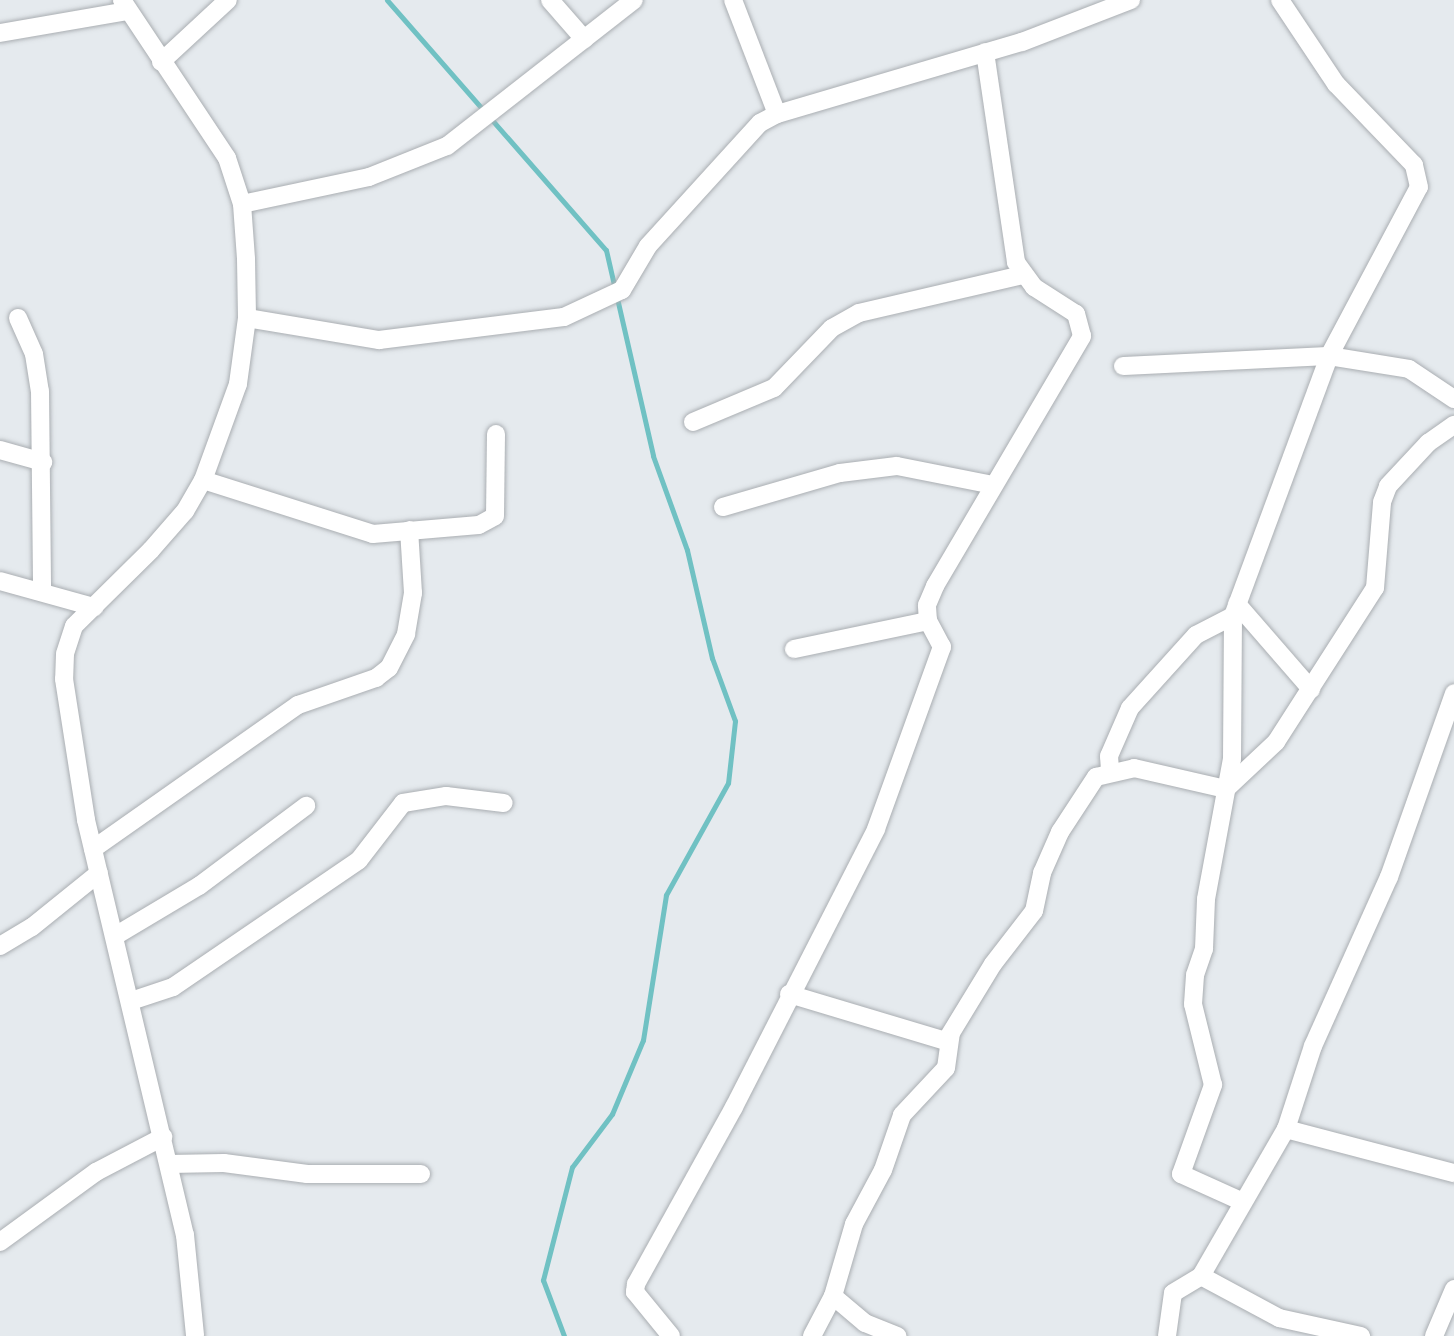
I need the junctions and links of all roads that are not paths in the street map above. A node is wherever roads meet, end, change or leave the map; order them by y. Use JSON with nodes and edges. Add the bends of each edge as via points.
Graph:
{"nodes":[{"id":1,"x":228,"y":0,"type":"edge"},
{"id":2,"x":550,"y":0,"type":"edge"},
{"id":3,"x":634,"y":0,"type":"edge"},
{"id":4,"x":733,"y":0,"type":"edge"},
{"id":5,"x":1131,"y":0,"type":"edge"},
{"id":6,"x":1280,"y":0,"type":"edge"},
{"id":7,"x":125,"y":6,"type":"edge"},
{"id":8,"x":0,"y":33,"type":"edge"},
{"id":9,"x":584,"y":39,"type":"junction"},
{"id":10,"x":985,"y":52,"type":"junction"},
{"id":11,"x":161,"y":62,"type":"junction"},
{"id":12,"x":777,"y":114,"type":"junction"},
{"id":13,"x":242,"y":204,"type":"junction"},
{"id":14,"x":1022,"y":275,"type":"junction"},
{"id":15,"x":18,"y":318,"type":"dead end"},
{"id":16,"x":248,"y":318,"type":"junction"},
{"id":17,"x":1329,"y":356,"type":"junction"},
{"id":18,"x":1123,"y":366,"type":"dead end"},
{"id":19,"x":1454,"y":399,"type":"edge"},
{"id":20,"x":693,"y":422,"type":"dead end"},
{"id":21,"x":1454,"y":425,"type":"edge"},
{"id":22,"x":496,"y":434,"type":"dead end"},
{"id":23,"x":0,"y":450,"type":"edge"},
{"id":24,"x":43,"y":462,"type":"junction"},
{"id":25,"x":202,"y":480,"type":"junction"},
{"id":26,"x":993,"y":485,"type":"junction"},
{"id":27,"x":723,"y":507,"type":"dead end"},
{"id":28,"x":410,"y":530,"type":"junction"},
{"id":29,"x":0,"y":580,"type":"edge"},
{"id":30,"x":42,"y":592,"type":"junction"},
{"id":31,"x":94,"y":607,"type":"junction"},
{"id":32,"x":1235,"y":610,"type":"junction"},
{"id":33,"x":928,"y":621,"type":"junction"},
{"id":34,"x":794,"y":649,"type":"dead end"},
{"id":35,"x":1311,"y":689,"type":"junction"},
{"id":36,"x":1454,"y":693,"type":"edge"},
{"id":37,"x":1110,"y":770,"type":"junction"},
{"id":38,"x":1226,"y":789,"type":"junction"},
{"id":39,"x":504,"y":803,"type":"dead end"},
{"id":40,"x":306,"y":806,"type":"dead end"},
{"id":41,"x":93,"y":849,"type":"junction"},
{"id":42,"x":99,"y":873,"type":"junction"},
{"id":43,"x":115,"y":936,"type":"junction"},
{"id":44,"x":0,"y":946,"type":"edge"},
{"id":45,"x":789,"y":994,"type":"junction"},
{"id":46,"x":130,"y":1001,"type":"junction"},
{"id":47,"x":951,"y":1034,"type":"junction"},
{"id":48,"x":1286,"y":1129,"type":"junction"},
{"id":49,"x":163,"y":1137,"type":"junction"},
{"id":50,"x":169,"y":1164,"type":"junction"},
{"id":51,"x":1454,"y":1173,"type":"edge"},
{"id":52,"x":421,"y":1174,"type":"dead end"},
{"id":53,"x":1243,"y":1202,"type":"junction"},
{"id":54,"x":0,"y":1242,"type":"edge"},
{"id":55,"x":1201,"y":1276,"type":"junction"},
{"id":56,"x":1454,"y":1289,"type":"edge"},
{"id":57,"x":833,"y":1296,"type":"junction"},
{"id":58,"x":195,"y":1336,"type":"edge"},
{"id":59,"x":671,"y":1336,"type":"edge"},
{"id":60,"x":812,"y":1336,"type":"edge"},
{"id":61,"x":898,"y":1336,"type":"edge"},
{"id":62,"x":1167,"y":1336,"type":"edge"},
{"id":63,"x":1360,"y":1336,"type":"edge"},
{"id":64,"x":1434,"y":1336,"type":"edge"}],
"edges":[{"from":1,"to":11,"type":"street"},
{"from":2,"to":9,"type":"street"},
{"from":3,"to":9,"type":"street"},
{"from":4,"to":12,"type":"street"},
{"from":5,"to":10,"type":"street"},
{"from":6,"to":17,"type":"street","via":[[1336,84],[1418,174],[1419,187]]},
{"from":7,"to":8,"type":"street"},
{"from":7,"to":11,"type":"street"},
{"from":9,"to":13,"type":"street","via":[[447,146],[369,177]]},
{"from":10,"to":12,"type":"street"},
{"from":10,"to":14,"type":"street","via":[[1016,262]]},
{"from":11,"to":13,"type":"street","via":[[227,158]]},
{"from":12,"to":16,"type":"street","via":[[749,134],[648,246],[626,286],[564,317],[439,336],[348,338]]},
{"from":13,"to":16,"type":"street"},
{"from":14,"to":20,"type":"street","via":[[859,313],[832,328],[774,388]]},
{"from":14,"to":26,"type":"street","via":[[1076,314],[1082,336]]},
{"from":15,"to":24,"type":"street","via":[[34,354]]},
{"from":16,"to":25,"type":"street","via":[[238,384]]},
{"from":17,"to":18,"type":"street"},
{"from":17,"to":19,"type":"street","via":[[1409,369]]},
{"from":17,"to":32,"type":"street"},
{"from":21,"to":35,"type":"street","via":[[1428,443],[1388,486],[1382,502],[1375,588]]},
{"from":22,"to":28,"type":"street","via":[[495,516],[490,522]]},
{"from":23,"to":24,"type":"street"},
{"from":24,"to":30,"type":"street","via":[[38,510]]},
{"from":25,"to":28,"type":"street","via":[[373,534]]},
{"from":25,"to":31,"type":"street","via":[[185,512]]},
{"from":26,"to":27,"type":"street","via":[[897,466],[840,473]]},
{"from":26,"to":33,"type":"street","via":[[934,586],[927,605]]},
{"from":28,"to":41,"type":"street","via":[[410,614],[399,655],[388,668],[376,678],[298,705]]},
{"from":29,"to":30,"type":"street"},
{"from":30,"to":31,"type":"street"},
{"from":31,"to":41,"type":"street","via":[[67,640],[64,679]]},
{"from":32,"to":35,"type":"street"},
{"from":32,"to":37,"type":"street","via":[[1196,635],[1130,708],[1109,756]]},
{"from":32,"to":38,"type":"street","via":[[1232,759]]},
{"from":33,"to":34,"type":"street"},
{"from":33,"to":45,"type":"street","via":[[942,647],[903,760],[876,829]]},
{"from":35,"to":38,"type":"street","via":[[1276,742]]},
{"from":36,"to":48,"type":"street","via":[[1389,877],[1313,1046]]},
{"from":37,"to":38,"type":"street","via":[[1134,768]]},
{"from":37,"to":47,"type":"street","via":[[1096,777],[1076,804],[1042,873],[1034,911],[993,964]]},
{"from":38,"to":53,"type":"street","via":[[1193,1004],[1213,1084],[1181,1174]]},
{"from":39,"to":46,"type":"street","via":[[446,796],[403,803],[359,860],[173,987]]},
{"from":40,"to":43,"type":"street","via":[[198,886]]},
{"from":41,"to":42,"type":"street"},
{"from":42,"to":43,"type":"street"},
{"from":42,"to":44,"type":"street","via":[[32,927]]},
{"from":43,"to":46,"type":"street"},
{"from":45,"to":47,"type":"street","via":[[933,1039],[946,1041]]},
{"from":45,"to":59,"type":"street","via":[[734,1107],[636,1284],[635,1292]]},
{"from":46,"to":49,"type":"street"},
{"from":47,"to":57,"type":"street","via":[[946,1068],[902,1115],[883,1170],[854,1224]]},
{"from":48,"to":51,"type":"street"},
{"from":48,"to":53,"type":"street"},
{"from":49,"to":50,"type":"street"},
{"from":49,"to":54,"type":"street","via":[[96,1172]]},
{"from":50,"to":52,"type":"street","via":[[224,1164],[307,1174]]},
{"from":50,"to":58,"type":"street","via":[[185,1235]]},
{"from":53,"to":55,"type":"street"},
{"from":55,"to":62,"type":"street","via":[[1173,1293]]},
{"from":55,"to":63,"type":"street","via":[[1279,1318]]},
{"from":56,"to":64,"type":"street"},
{"from":57,"to":60,"type":"street"},
{"from":57,"to":61,"type":"street","via":[[865,1323]]}]}
